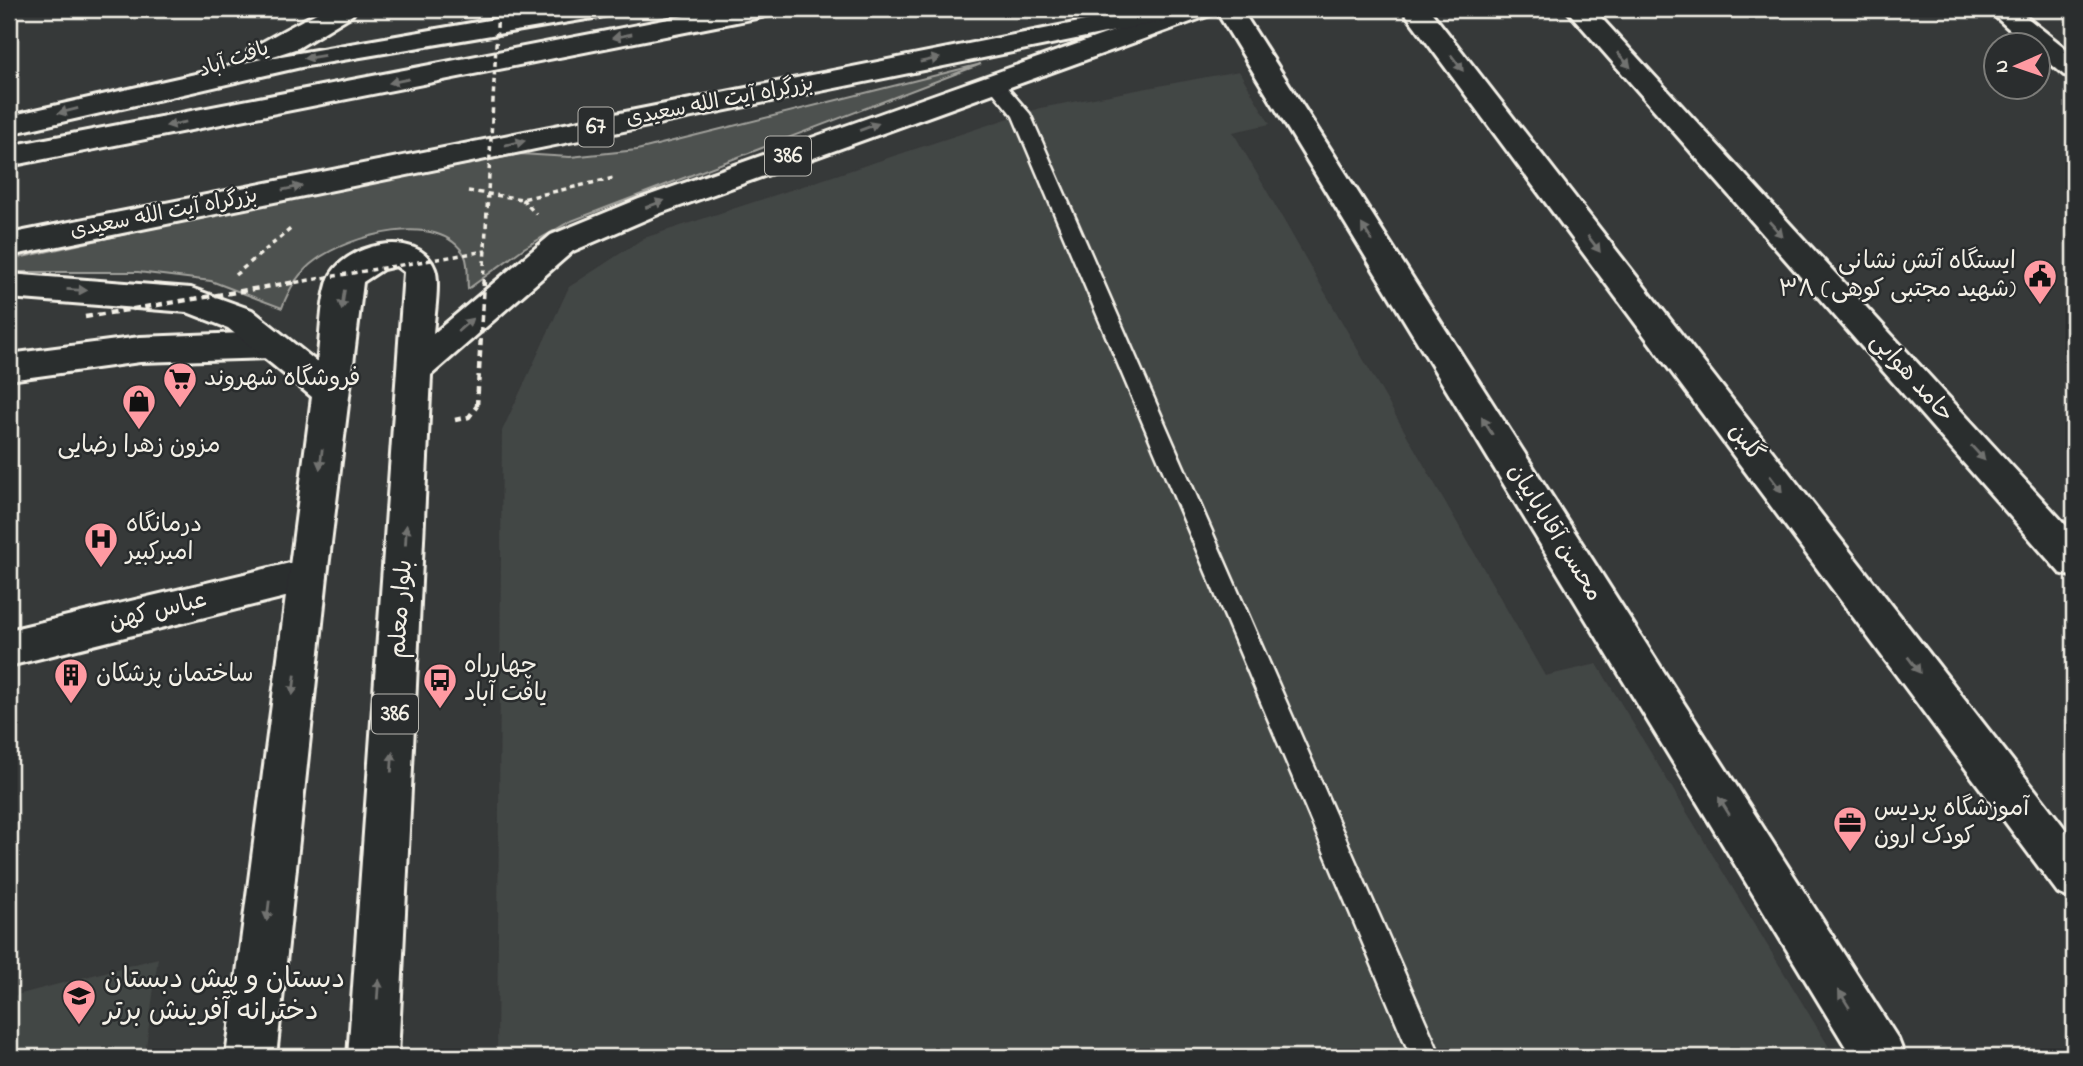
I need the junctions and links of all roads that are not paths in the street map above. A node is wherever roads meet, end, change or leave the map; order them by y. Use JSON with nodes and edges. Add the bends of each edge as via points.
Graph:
{"nodes":[{"id":1,"x":343,"y":9,"type":"edge"},
{"id":2,"x":599,"y":9,"type":"edge"},
{"id":3,"x":761,"y":9,"type":"edge"},
{"id":4,"x":1184,"y":9,"type":"edge"},
{"id":5,"x":1201,"y":9,"type":"edge"},
{"id":6,"x":1228,"y":9,"type":"edge"},
{"id":7,"x":1415,"y":9,"type":"edge"},
{"id":8,"x":1579,"y":9,"type":"edge"},
{"id":9,"x":2000,"y":9,"type":"edge"},
{"id":10,"x":2063,"y":48,"type":"edge"},
{"id":11,"x":2074,"y":69,"type":"edge"},
{"id":12,"x":993,"y":82,"type":"junction"},
{"id":13,"x":120,"y":98,"type":"junction"},
{"id":14,"x":9,"y":125,"type":"edge"},
{"id":15,"x":9,"y":156,"type":"edge"},
{"id":16,"x":9,"y":245,"type":"edge"},
{"id":17,"x":9,"y":286,"type":"edge"},
{"id":18,"x":271,"y":345,"type":"junction"},
{"id":19,"x":9,"y":367,"type":"edge"},
{"id":20,"x":414,"y":370,"type":"junction"},
{"id":21,"x":329,"y":391,"type":"junction"},
{"id":22,"x":2074,"y":561,"type":"edge"},
{"id":23,"x":307,"y":576,"type":"junction"},
{"id":24,"x":9,"y":648,"type":"edge"},
{"id":25,"x":2074,"y":877,"type":"edge"},
{"id":26,"x":251,"y":1057,"type":"edge"},
{"id":27,"x":373,"y":1057,"type":"edge"},
{"id":28,"x":1426,"y":1057,"type":"edge"},
{"id":29,"x":1880,"y":1057,"type":"edge"}],
"edges":[{"from":1,"to":13,"type":"main road","name":"یافت آباد","via":[[288,42]]},
{"from":2,"to":13,"type":"main road","one_way":true,"via":[[301,59]]},
{"from":3,"to":15,"type":"main road","one_way":true},
{"from":16,"to":4,"type":"main road","name":"بزرگراه آیت الله سعیدی","number":"67","one_way":true},
{"from":5,"to":12,"type":"main road","number":"386"},
{"from":29,"to":6,"type":"main road","name":"محسن آقاباباییان","one_way":true},
{"from":7,"to":25,"type":"main road","name":"گلبن","one_way":true},
{"from":8,"to":22,"type":"main road","name":"حامد هوایی","one_way":true},
{"from":9,"to":10,"type":"main road"},
{"from":10,"to":11,"type":"main road"},
{"from":20,"to":12,"type":"main road","number":"386","one_way":true,"via":[[562,243],[650,206]]},
{"from":12,"to":28,"type":"lane","via":[[1021,114]]},
{"from":13,"to":14,"type":"main road","one_way":true},
{"from":17,"to":18,"type":"main road","one_way":true,"via":[[191,300],[240,318]]},
{"from":18,"to":19,"type":"main road","via":[[194,344],[87,353]]},
{"from":18,"to":21,"type":"main road"},
{"from":20,"to":21,"type":"main road","name":"بلوار معلم","one_way":true,"via":[[420,271],[409,258],[373,259],[345,281]]},
{"from":27,"to":20,"type":"main road","name":"بلوار معلم","number":"386","one_way":true},
{"from":21,"to":23,"type":"main road","one_way":true},
{"from":23,"to":24,"type":"main road","name":"عباس کهن"},
{"from":23,"to":26,"type":"main road","one_way":true}]}
